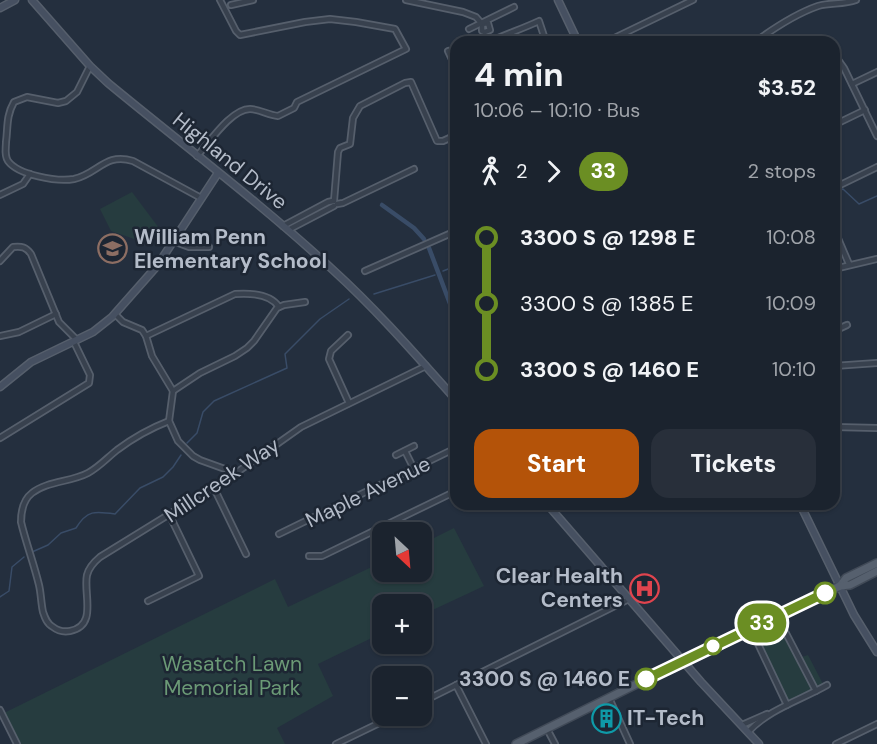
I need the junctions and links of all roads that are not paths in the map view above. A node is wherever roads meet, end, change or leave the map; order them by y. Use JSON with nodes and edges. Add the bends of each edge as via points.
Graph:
{"nodes":[{"id":1,"x":15,"y":0,"type":"edge"},
{"id":2,"x":32,"y":0,"type":"edge"},
{"id":3,"x":220,"y":0,"type":"edge"},
{"id":4,"x":253,"y":0,"type":"edge"},
{"id":5,"x":406,"y":0,"type":"edge"},
{"id":6,"x":558,"y":0,"type":"edge"},
{"id":7,"x":693,"y":0,"type":"edge"},
{"id":8,"x":856,"y":0,"type":"edge"},
{"id":9,"x":435,"y":3,"type":"edge"},
{"id":10,"x":819,"y":3,"type":"edge"},
{"id":11,"x":231,"y":5,"type":"dead end"},
{"id":12,"x":514,"y":7,"type":"dead end"},
{"id":13,"x":0,"y":8,"type":"edge"},
{"id":14,"x":482,"y":24,"type":"junction"},
{"id":15,"x":469,"y":29,"type":"dead end"},
{"id":16,"x":501,"y":36,"type":"edge"},
{"id":17,"x":544,"y":36,"type":"edge"},
{"id":18,"x":574,"y":36,"type":"edge"},
{"id":19,"x":618,"y":36,"type":"edge"},
{"id":20,"x":763,"y":36,"type":"edge"},
{"id":21,"x":90,"y":66,"type":"junction"},
{"id":22,"x":840,"y":66,"type":"edge"},
{"id":23,"x":877,"y":72,"type":"edge"},
{"id":24,"x":852,"y":84,"type":"junction"},
{"id":25,"x":865,"y":110,"type":"junction"},
{"id":26,"x":3,"y":122,"type":"edge"},
{"id":27,"x":840,"y":122,"type":"edge"},
{"id":28,"x":877,"y":136,"type":"edge"},
{"id":29,"x":450,"y":138,"type":"edge"},
{"id":30,"x":197,"y":156,"type":"junction"},
{"id":31,"x":877,"y":167,"type":"edge"},
{"id":32,"x":414,"y":169,"type":"dead end"},
{"id":33,"x":218,"y":173,"type":"junction"},
{"id":34,"x":30,"y":174,"type":"junction"},
{"id":35,"x":840,"y":185,"type":"edge"},
{"id":36,"x":0,"y":195,"type":"edge"},
{"id":37,"x":201,"y":198,"type":"junction"},
{"id":38,"x":334,"y":203,"type":"junction"},
{"id":39,"x":286,"y":228,"type":"junction"},
{"id":40,"x":450,"y":234,"type":"edge"},
{"id":41,"x":173,"y":241,"type":"junction"},
{"id":42,"x":840,"y":243,"type":"edge"},
{"id":43,"x":209,"y":247,"type":"dead end"},
{"id":44,"x":877,"y":259,"type":"edge"},
{"id":45,"x":0,"y":261,"type":"edge"},
{"id":46,"x":849,"y":264,"type":"junction"},
{"id":47,"x":840,"y":267,"type":"edge"},
{"id":48,"x":365,"y":271,"type":"dead end"},
{"id":49,"x":305,"y":302,"type":"dead end"},
{"id":50,"x":279,"y":307,"type":"junction"},
{"id":51,"x":56,"y":314,"type":"junction"},
{"id":52,"x":115,"y":314,"type":"junction"},
{"id":53,"x":847,"y":324,"type":"dead end"},
{"id":54,"x":840,"y":328,"type":"edge"},
{"id":55,"x":348,"y":335,"type":"dead end"},
{"id":56,"x":0,"y":336,"type":"edge"},
{"id":57,"x":146,"y":336,"type":"junction"},
{"id":58,"x":76,"y":341,"type":"junction"},
{"id":59,"x":877,"y":363,"type":"edge"},
{"id":60,"x":426,"y":366,"type":"junction"},
{"id":61,"x":840,"y":366,"type":"edge"},
{"id":62,"x":0,"y":387,"type":"edge"},
{"id":63,"x":173,"y":391,"type":"junction"},
{"id":64,"x":450,"y":393,"type":"edge"},
{"id":65,"x":349,"y":403,"type":"junction"},
{"id":66,"x":169,"y":421,"type":"junction"},
{"id":67,"x":840,"y":427,"type":"edge"},
{"id":68,"x":877,"y":428,"type":"edge"},
{"id":69,"x":0,"y":438,"type":"edge"},
{"id":70,"x":414,"y":446,"type":"dead end"},
{"id":71,"x":405,"y":451,"type":"junction"},
{"id":72,"x":450,"y":451,"type":"edge"},
{"id":73,"x":396,"y":455,"type":"dead end"},
{"id":74,"x":414,"y":469,"type":"junction"},
{"id":75,"x":236,"y":473,"type":"junction"},
{"id":76,"x":214,"y":488,"type":"junction"},
{"id":77,"x":450,"y":494,"type":"edge"},
{"id":78,"x":551,"y":510,"type":"edge"},
{"id":79,"x":803,"y":510,"type":"edge"},
{"id":80,"x":170,"y":516,"type":"junction"},
{"id":81,"x":279,"y":534,"type":"dead end"},
{"id":82,"x":246,"y":554,"type":"dead end"},
{"id":83,"x":309,"y":556,"type":"dead end"},
{"id":84,"x":877,"y":563,"type":"edge"},
{"id":85,"x":877,"y":571,"type":"edge"},
{"id":86,"x":840,"y":586,"type":"junction"},
{"id":87,"x":629,"y":599,"type":"junction"},
{"id":88,"x":148,"y":601,"type":"dead end"},
{"id":89,"x":777,"y":616,"type":"junction"},
{"id":90,"x":751,"y":629,"type":"junction"},
{"id":91,"x":877,"y":652,"type":"edge"},
{"id":92,"x":683,"y":661,"type":"junction"},
{"id":93,"x":456,"y":685,"type":"junction"},
{"id":94,"x":827,"y":685,"type":"dead end"},
{"id":95,"x":816,"y":691,"type":"junction"},
{"id":96,"x":432,"y":697,"type":"edge"},
{"id":97,"x":609,"y":698,"type":"junction"},
{"id":98,"x":787,"y":705,"type":"junction"},
{"id":99,"x":772,"y":712,"type":"junction"},
{"id":100,"x":1,"y":713,"type":"edge"},
{"id":101,"x":877,"y":724,"type":"edge"},
{"id":102,"x":742,"y":725,"type":"junction"},
{"id":103,"x":373,"y":726,"type":"edge"},
{"id":104,"x":547,"y":729,"type":"junction"},
{"id":105,"x":748,"y":732,"type":"junction"},
{"id":106,"x":17,"y":744,"type":"edge"},
{"id":107,"x":336,"y":744,"type":"edge"},
{"id":108,"x":486,"y":744,"type":"edge"},
{"id":109,"x":516,"y":744,"type":"edge"},
{"id":110,"x":555,"y":744,"type":"edge"},
{"id":111,"x":630,"y":744,"type":"edge"},
{"id":112,"x":759,"y":744,"type":"edge"},
{"id":113,"x":836,"y":744,"type":"edge"}],
"edges":[{"from":1,"to":13,"type":"main road"},
{"from":2,"to":21,"type":"main road","name":"Highland Drive"},
{"from":3,"to":30,"type":"street","via":[[240,34],[338,20],[395,29],[405,49],[297,102],[294,108],[278,116],[251,109],[240,111]]},
{"from":4,"to":11,"type":"street"},
{"from":5,"to":9,"type":"street"},
{"from":6,"to":18,"type":"main road"},
{"from":7,"to":19,"type":"street"},
{"from":8,"to":10,"type":"street"},
{"from":9,"to":14,"type":"street","via":[[469,14]]},
{"from":10,"to":20,"type":"street"},
{"from":12,"to":14,"type":"street"},
{"from":14,"to":15,"type":"street"},
{"from":16,"to":17,"type":"street","via":[[539,21]]},
{"from":21,"to":26,"type":"street","via":[[73,97],[58,103],[35,97],[21,99],[14,102]]},
{"from":21,"to":30,"type":"main road","name":"Highland Drive"},
{"from":22,"to":24,"type":"street"},
{"from":23,"to":24,"type":"street"},
{"from":24,"to":25,"type":"street"},
{"from":25,"to":27,"type":"street"},
{"from":25,"to":28,"type":"street"},
{"from":26,"to":34,"type":"street","via":[[6,157]]},
{"from":29,"to":38,"type":"street","via":[[437,141],[411,82],[364,103],[355,112],[350,144],[338,152]]},
{"from":30,"to":33,"type":"main road","name":"Highland Drive"},
{"from":31,"to":35,"type":"street"},
{"from":32,"to":38,"type":"street"},
{"from":33,"to":37,"type":"main road"},
{"from":33,"to":39,"type":"main road","name":"Highland Drive"},
{"from":34,"to":36,"type":"street","via":[[22,184]]},
{"from":34,"to":37,"type":"street","via":[[72,179],[109,160],[124,157]]},
{"from":37,"to":41,"type":"main road"},
{"from":38,"to":39,"type":"street"},
{"from":39,"to":60,"type":"main road","name":"Highland Drive","via":[[353,289]]},
{"from":40,"to":48,"type":"street"},
{"from":41,"to":43,"type":"street","via":[[189,247]]},
{"from":41,"to":52,"type":"main road","via":[[157,266]]},
{"from":42,"to":46,"type":"street"},
{"from":44,"to":46,"type":"street"},
{"from":45,"to":51,"type":"street","via":[[13,247],[28,250]]},
{"from":46,"to":47,"type":"street"},
{"from":49,"to":50,"type":"street"},
{"from":50,"to":57,"type":"street","via":[[269,298],[235,294]]},
{"from":50,"to":63,"type":"street","via":[[247,348]]},
{"from":51,"to":56,"type":"street","via":[[19,332]]},
{"from":51,"to":58,"type":"street"},
{"from":52,"to":57,"type":"street"},
{"from":52,"to":58,"type":"main road"},
{"from":53,"to":54,"type":"street"},
{"from":55,"to":65,"type":"street","via":[[331,351],[329,359]]},
{"from":57,"to":63,"type":"street","via":[[152,356]]},
{"from":58,"to":62,"type":"main road","via":[[31,362]]},
{"from":58,"to":69,"type":"street","via":[[90,375],[89,383]]},
{"from":59,"to":61,"type":"street"},
{"from":60,"to":64,"type":"main road","name":"Highland Drive"},
{"from":60,"to":65,"type":"street","name":"Millcreek Way"},
{"from":63,"to":66,"type":"street"},
{"from":65,"to":75,"type":"street","name":"Millcreek Way","via":[[301,427]]},
{"from":66,"to":75,"type":"street","via":[[178,441],[193,456]]},
{"from":66,"to":80,"type":"street","name":"Millcreek Way","via":[[129,442],[89,472],[41,488],[25,500],[21,522],[42,610],[53,628],[68,632],[86,620],[86,579],[100,557]]},
{"from":67,"to":68,"type":"street"},
{"from":70,"to":71,"type":"street"},
{"from":71,"to":73,"type":"street"},
{"from":71,"to":74,"type":"street"},
{"from":72,"to":74,"type":"street","name":"Maple Avenue"},
{"from":74,"to":81,"type":"street","name":"Maple Avenue"},
{"from":75,"to":76,"type":"street","name":"Millcreek Way"},
{"from":76,"to":80,"type":"street","name":"Millcreek Way"},
{"from":76,"to":82,"type":"street"},
{"from":77,"to":83,"type":"street","via":[[322,556]]},
{"from":78,"to":87,"type":"main road"},
{"from":79,"to":86,"type":"main road"},
{"from":80,"to":88,"type":"street","via":[[199,576]]},
{"from":84,"to":86,"type":"main road"},
{"from":85,"to":86,"type":"main road"},
{"from":86,"to":89,"type":"main road"},
{"from":86,"to":91,"type":"main road"},
{"from":87,"to":92,"type":"main road"},
{"from":87,"to":93,"type":"street"},
{"from":89,"to":90,"type":"main road"},
{"from":89,"to":95,"type":"street"},
{"from":90,"to":92,"type":"main road"},
{"from":90,"to":98,"type":"street"},
{"from":92,"to":97,"type":"main road"},
{"from":92,"to":102,"type":"main road"},
{"from":93,"to":96,"type":"street"},
{"from":93,"to":108,"type":"street"},
{"from":94,"to":95,"type":"street"},
{"from":95,"to":98,"type":"street"},
{"from":97,"to":104,"type":"main road"},
{"from":97,"to":111,"type":"street"},
{"from":98,"to":99,"type":"street"},
{"from":99,"to":102,"type":"street"},
{"from":99,"to":105,"type":"street"},
{"from":100,"to":106,"type":"street"},
{"from":101,"to":113,"type":"street"},
{"from":102,"to":105,"type":"main road"},
{"from":103,"to":107,"type":"street"},
{"from":104,"to":109,"type":"main road"},
{"from":104,"to":110,"type":"street"},
{"from":105,"to":112,"type":"main road"}]}
